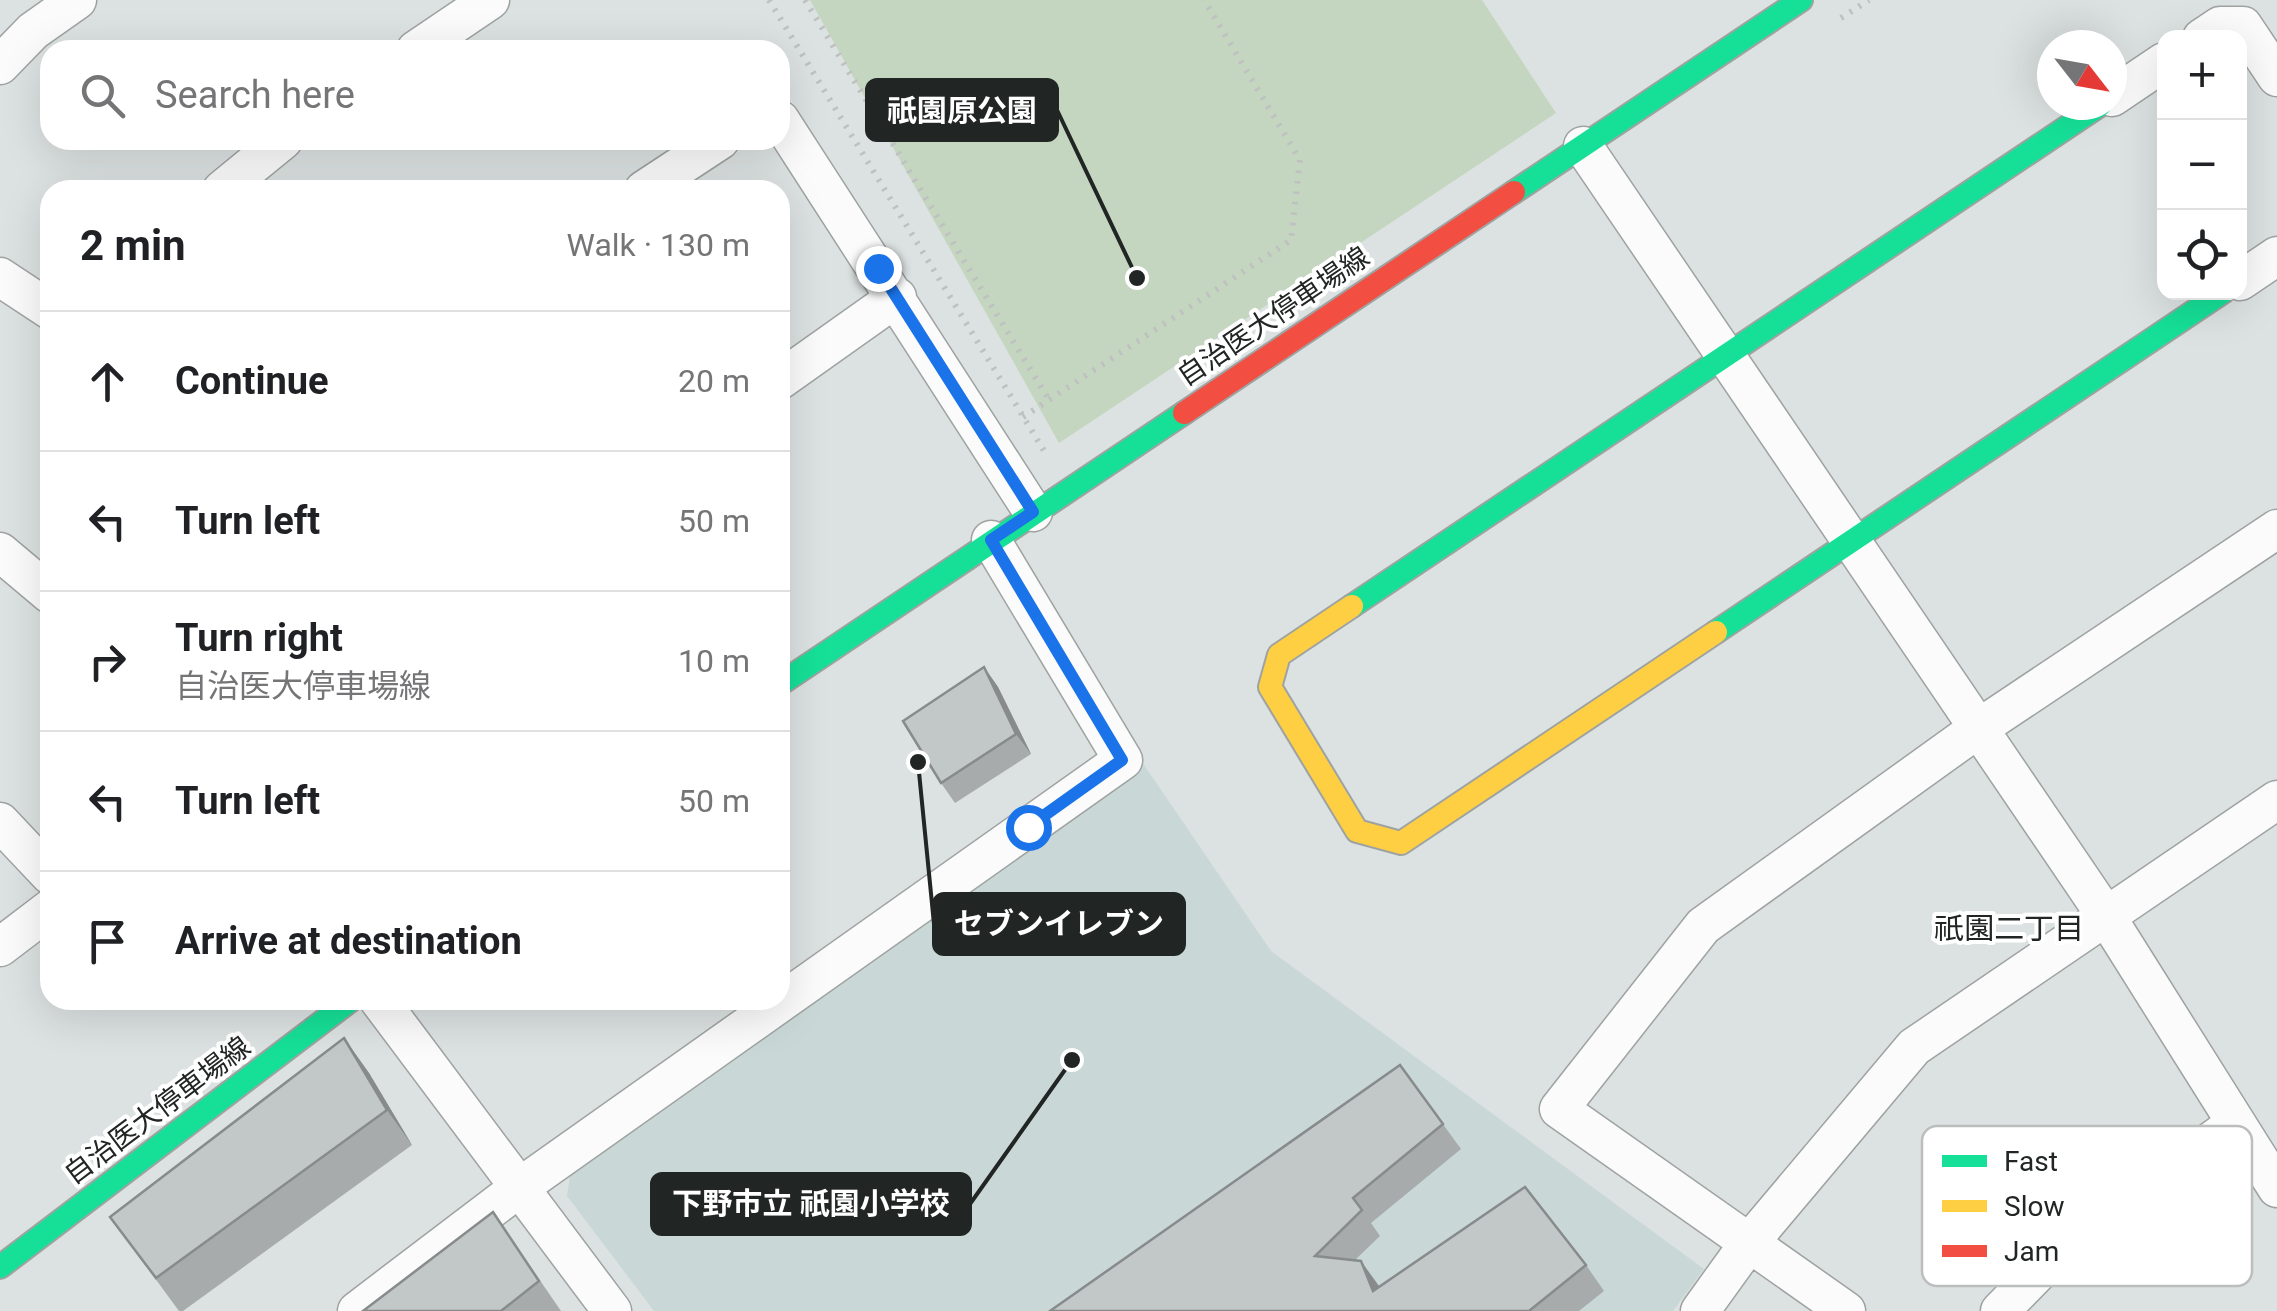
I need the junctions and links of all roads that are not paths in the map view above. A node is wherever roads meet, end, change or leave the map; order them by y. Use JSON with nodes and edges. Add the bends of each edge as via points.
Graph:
{"nodes":[{"id":1,"x":77,"y":0,"type":"edge"},
{"id":2,"x":490,"y":0,"type":"edge"},
{"id":3,"x":1800,"y":0,"type":"edge"},
{"id":4,"x":2214,"y":30,"type":"edge"},
{"id":5,"x":2246,"y":30,"type":"edge"},
{"id":6,"x":2247,"y":32,"type":"edge"},
{"id":7,"x":431,"y":40,"type":"edge"},
{"id":8,"x":0,"y":65,"type":"edge"},
{"id":9,"x":2157,"y":67,"type":"edge"},
{"id":10,"x":2277,"y":77,"type":"edge"},
{"id":11,"x":2127,"y":87,"type":"edge"},
{"id":12,"x":2077,"y":120,"type":"edge"},
{"id":13,"x":790,"y":135,"type":"edge"},
{"id":14,"x":1583,"y":146,"type":"junction"},
{"id":15,"x":271,"y":150,"type":"edge"},
{"id":16,"x":705,"y":150,"type":"edge"},
{"id":17,"x":234,"y":180,"type":"edge"},
{"id":18,"x":659,"y":180,"type":"edge"},
{"id":19,"x":2277,"y":256,"type":"edge"},
{"id":20,"x":2247,"y":276,"type":"edge"},
{"id":21,"x":0,"y":277,"type":"edge"},
{"id":22,"x":897,"y":297,"type":"junction"},
{"id":23,"x":2210,"y":300,"type":"edge"},
{"id":24,"x":40,"y":303,"type":"edge"},
{"id":25,"x":1723,"y":354,"type":"junction"},
{"id":26,"x":790,"y":373,"type":"edge"},
{"id":27,"x":1033,"y":512,"type":"junction"},
{"id":28,"x":2277,"y":529,"type":"edge"},
{"id":29,"x":991,"y":540,"type":"junction"},
{"id":30,"x":1851,"y":544,"type":"junction"},
{"id":31,"x":0,"y":552,"type":"edge"},
{"id":32,"x":40,"y":586,"type":"edge"},
{"id":33,"x":790,"y":677,"type":"edge"},
{"id":34,"x":1976,"y":730,"type":"junction"},
{"id":35,"x":2273,"y":811,"type":"edge"},
{"id":36,"x":0,"y":822,"type":"edge"},
{"id":37,"x":40,"y":864,"type":"edge"},
{"id":38,"x":2106,"y":916,"type":"junction"},
{"id":39,"x":40,"y":917,"type":"edge"},
{"id":40,"x":0,"y":947,"type":"edge"},
{"id":41,"x":790,"y":995,"type":"edge"},
{"id":42,"x":338,"y":1010,"type":"edge"},
{"id":43,"x":387,"y":1010,"type":"edge"},
{"id":44,"x":770,"y":1010,"type":"edge"},
{"id":45,"x":2236,"y":1123,"type":"junction"},
{"id":46,"x":2232,"y":1126,"type":"edge"},
{"id":47,"x":2238,"y":1126,"type":"edge"},
{"id":48,"x":2252,"y":1148,"type":"edge"},
{"id":49,"x":520,"y":1187,"type":"junction"},
{"id":50,"x":2277,"y":1188,"type":"edge"},
{"id":51,"x":1750,"y":1243,"type":"junction"},
{"id":52,"x":0,"y":1267,"type":"edge"},
{"id":53,"x":2024,"y":1286,"type":"edge"},
{"id":54,"x":357,"y":1311,"type":"edge"},
{"id":55,"x":612,"y":1311,"type":"edge"},
{"id":56,"x":1700,"y":1311,"type":"edge"},
{"id":57,"x":1846,"y":1311,"type":"edge"},
{"id":58,"x":2000,"y":1311,"type":"edge"}],
"edges":[{"from":1,"to":8,"type":"street"},
{"from":2,"to":7,"type":"street"},
{"from":3,"to":14,"type":"street","name":"自治医大停車場線"},
{"from":4,"to":5,"type":"street"},
{"from":6,"to":10,"type":"street"},
{"from":9,"to":11,"type":"street"},
{"from":12,"to":25,"type":"street"},
{"from":13,"to":22,"type":"street"},
{"from":14,"to":25,"type":"street"},
{"from":14,"to":27,"type":"street","name":"自治医大停車場線"},
{"from":15,"to":17,"type":"street"},
{"from":16,"to":18,"type":"street"},
{"from":19,"to":20,"type":"street"},
{"from":21,"to":24,"type":"street"},
{"from":22,"to":26,"type":"street"},
{"from":22,"to":27,"type":"street"},
{"from":23,"to":30,"type":"street"},
{"from":25,"to":30,"type":"street"},
{"from":25,"to":30,"type":"street","via":[[1279,654],[1270,687],[1357,830],[1401,844]]},
{"from":27,"to":29,"type":"street","name":"自治医大停車場線"},
{"from":28,"to":34,"type":"street"},
{"from":29,"to":33,"type":"street","name":"自治医大停車場線"},
{"from":29,"to":41,"type":"street","via":[[1122,760]]},
{"from":30,"to":34,"type":"street"},
{"from":31,"to":32,"type":"street"},
{"from":34,"to":38,"type":"street"},
{"from":34,"to":51,"type":"street","via":[[1703,926],[1560,1109]]},
{"from":35,"to":38,"type":"street"},
{"from":36,"to":37,"type":"street"},
{"from":38,"to":45,"type":"street"},
{"from":38,"to":51,"type":"street","via":[[1914,1047]]},
{"from":39,"to":40,"type":"street"},
{"from":42,"to":52,"type":"street","name":"自治医大停車場線"},
{"from":43,"to":49,"type":"street"},
{"from":44,"to":49,"type":"street"},
{"from":45,"to":46,"type":"street"},
{"from":45,"to":47,"type":"street"},
{"from":48,"to":50,"type":"street"},
{"from":49,"to":54,"type":"street"},
{"from":49,"to":55,"type":"street"},
{"from":51,"to":56,"type":"street"},
{"from":51,"to":57,"type":"street"},
{"from":53,"to":58,"type":"street"}]}
